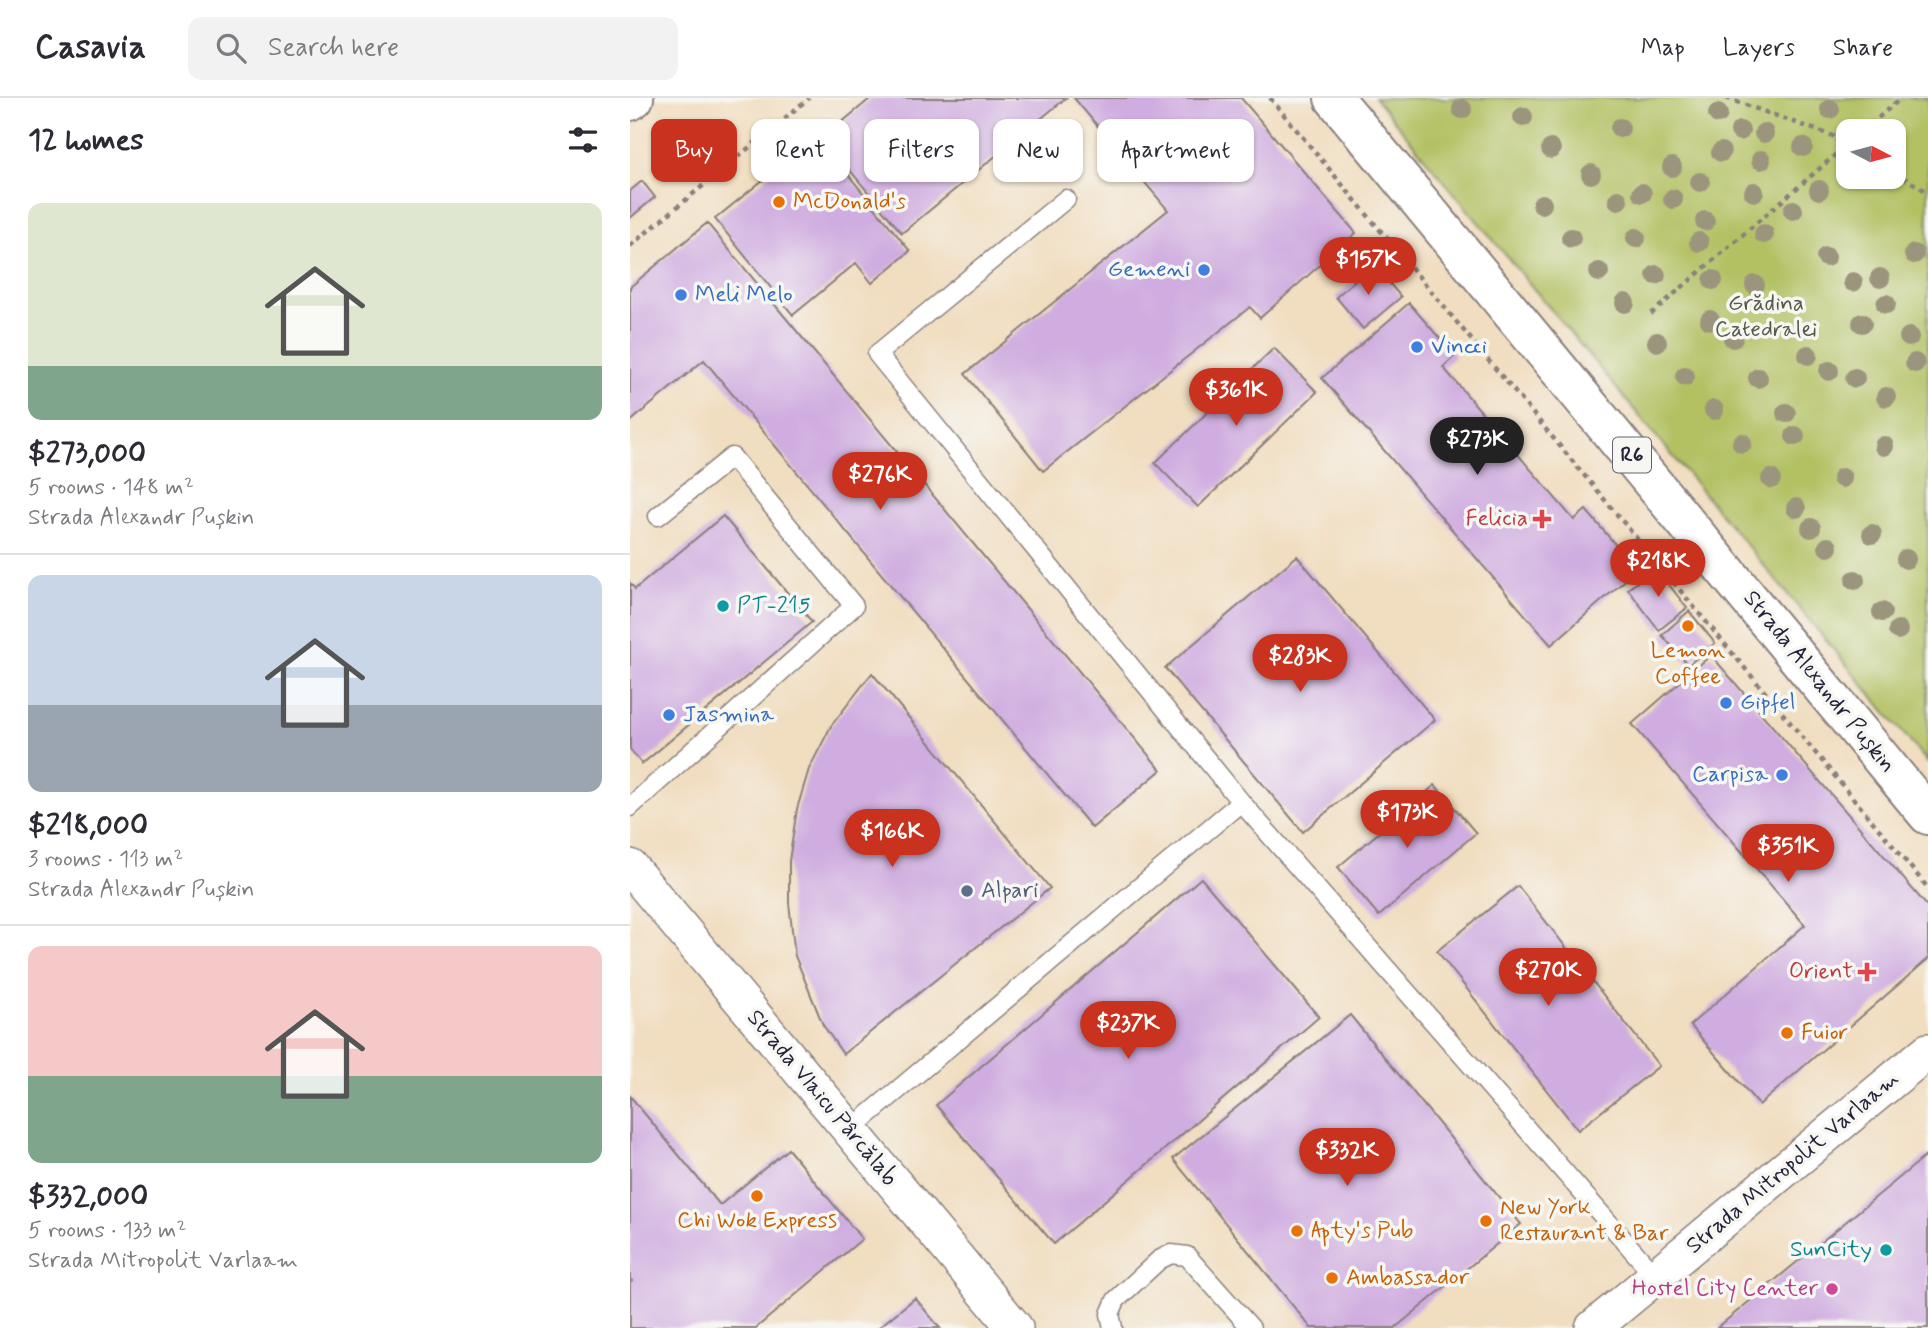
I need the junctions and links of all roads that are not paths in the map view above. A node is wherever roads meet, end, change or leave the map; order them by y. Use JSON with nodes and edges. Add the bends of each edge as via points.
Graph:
{"nodes":[{"id":1,"x":1334,"y":98,"type":"edge"},
{"id":2,"x":1066,"y":199,"type":"dead end"},
{"id":3,"x":658,"y":516,"type":"dead end"},
{"id":4,"x":1241,"y":802,"type":"junction"},
{"id":5,"x":630,"y":807,"type":"edge"},
{"id":6,"x":1928,"y":815,"type":"edge"},
{"id":7,"x":630,"y":867,"type":"edge"},
{"id":8,"x":1928,"y":1051,"type":"edge"},
{"id":9,"x":849,"y":1130,"type":"junction"},
{"id":10,"x":1656,"y":1276,"type":"junction"},
{"id":11,"x":1015,"y":1328,"type":"edge"},
{"id":12,"x":1113,"y":1328,"type":"edge"},
{"id":13,"x":1251,"y":1328,"type":"edge"},
{"id":14,"x":1593,"y":1328,"type":"edge"}],
"edges":[{"from":1,"to":6,"type":"main road","name":"Strada Alexandr Pușkin","number":"R6"},
{"from":2,"to":4,"type":"lane","via":[[877,354]]},
{"from":3,"to":5,"type":"lane","via":[[732,457],[854,606]]},
{"from":4,"to":9,"type":"lane"},
{"from":4,"to":10,"type":"lane"},
{"from":7,"to":9,"type":"street","name":"Strada Vlaicu Pârcălab"},
{"from":8,"to":10,"type":"street","name":"Strada Mitropolit Varlaam"},
{"from":9,"to":11,"type":"street","name":"Strada Vlaicu Pârcălab"},
{"from":10,"to":14,"type":"street","name":"Strada Mitropolit Varlaam"},
{"from":12,"to":13,"type":"lane","via":[[1116,1300],[1171,1254],[1187,1256]]}]}
